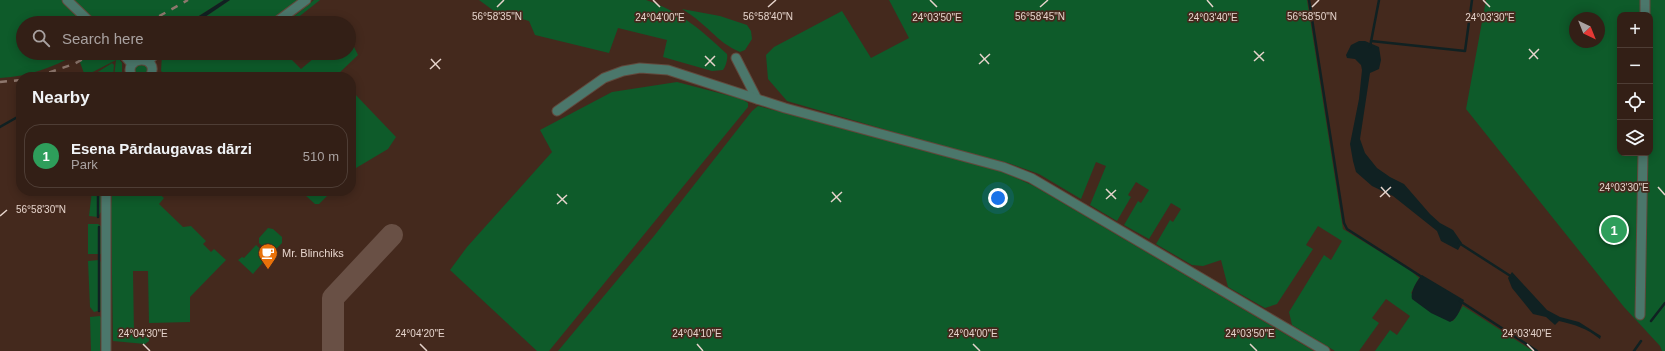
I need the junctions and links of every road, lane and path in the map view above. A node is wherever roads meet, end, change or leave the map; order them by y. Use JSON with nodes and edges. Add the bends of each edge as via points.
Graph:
{"nodes":[{"id":1,"x":67,"y":0,"type":"edge"},
{"id":2,"x":306,"y":0,"type":"edge"},
{"id":3,"x":1645,"y":0,"type":"edge"},
{"id":4,"x":1645,"y":12,"type":"edge"},
{"id":5,"x":84,"y":16,"type":"edge"},
{"id":6,"x":284,"y":16,"type":"edge"},
{"id":7,"x":736,"y":58,"type":"dead end"},
{"id":8,"x":125,"y":60,"type":"edge"},
{"id":9,"x":138,"y":60,"type":"edge"},
{"id":10,"x":144,"y":60,"type":"edge"},
{"id":11,"x":148,"y":61,"type":"joint"},
{"id":12,"x":131,"y":72,"type":"edge"},
{"id":13,"x":151,"y":72,"type":"edge"},
{"id":14,"x":757,"y":99,"type":"junction"},
{"id":15,"x":557,"y":112,"type":"dead end"},
{"id":16,"x":1643,"y":156,"type":"edge"},
{"id":17,"x":106,"y":196,"type":"edge"},
{"id":18,"x":1640,"y":315,"type":"dead end"},
{"id":19,"x":106,"y":351,"type":"edge"},
{"id":20,"x":1325,"y":351,"type":"edge"}],
"edges":[{"from":1,"to":5,"type":"street"},
{"from":2,"to":6,"type":"street"},
{"from":3,"to":4,"type":"street"},
{"from":7,"to":14,"type":"street"},
{"from":8,"to":12,"type":"street"},
{"from":9,"to":12,"type":"street"},
{"from":10,"to":11,"type":"street"},
{"from":11,"to":13,"type":"street"},
{"from":14,"to":15,"type":"street","via":[[668,70],[640,68],[604,78]]},
{"from":14,"to":20,"type":"street","via":[[1003,167],[1031,178]]},
{"from":16,"to":18,"type":"street"},
{"from":17,"to":19,"type":"street"}]}
